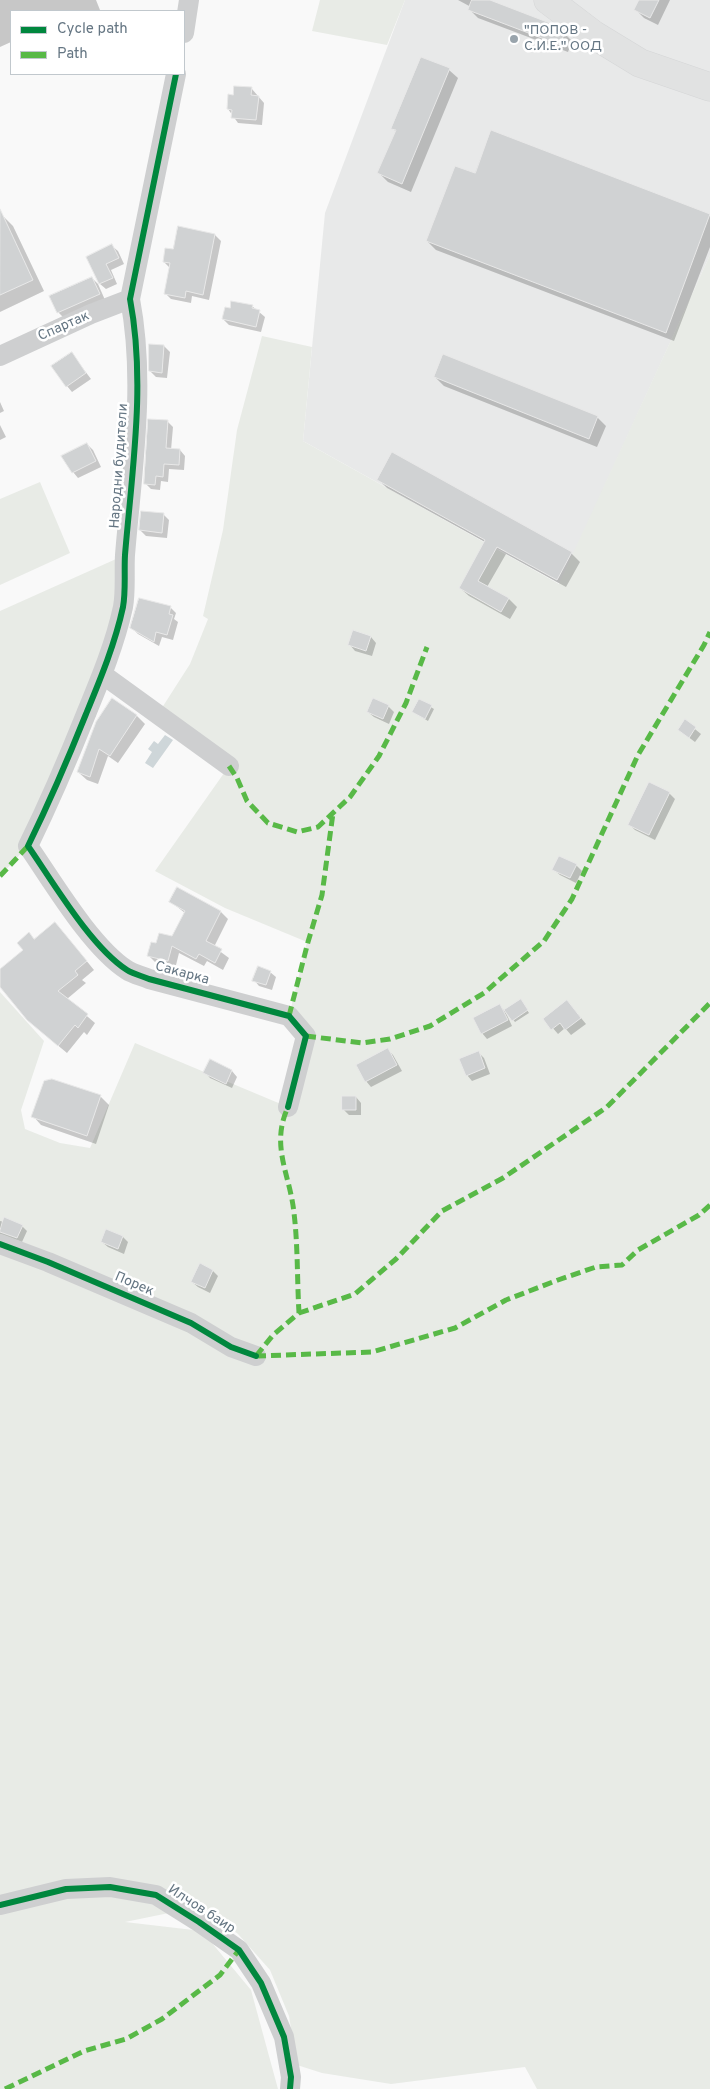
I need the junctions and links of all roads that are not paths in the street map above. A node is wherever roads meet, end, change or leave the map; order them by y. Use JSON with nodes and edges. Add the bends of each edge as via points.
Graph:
{"nodes":[{"id":1,"x":189,"y":0,"type":"edge"},
{"id":2,"x":548,"y":0,"type":"edge"},
{"id":3,"x":185,"y":26,"type":"edge"},
{"id":4,"x":176,"y":75,"type":"edge"},
{"id":5,"x":710,"y":88,"type":"edge"},
{"id":6,"x":130,"y":299,"type":"junction"},
{"id":7,"x":0,"y":356,"type":"edge"},
{"id":8,"x":102,"y":674,"type":"junction"},
{"id":9,"x":229,"y":766,"type":"dead end"},
{"id":10,"x":28,"y":846,"type":"joint"},
{"id":11,"x":288,"y":1107,"type":"dead end"},
{"id":12,"x":0,"y":1244,"type":"edge"},
{"id":13,"x":256,"y":1356,"type":"dead end"},
{"id":14,"x":0,"y":1905,"type":"edge"},
{"id":15,"x":290,"y":2089,"type":"edge"}],
"edges":[{"from":1,"to":3,"type":"street"},
{"from":2,"to":5,"type":"main road","via":[[594,35],[640,63]]},
{"from":4,"to":6,"type":"street","name":"Народни будители"},
{"from":6,"to":7,"type":"street","name":"Спартак"},
{"from":6,"to":8,"type":"street","name":"Народни будители","via":[[136,328],[138,368],[132,499],[123,606]]},
{"from":8,"to":9,"type":"street"},
{"from":8,"to":10,"type":"street","name":"Народни будители"},
{"from":10,"to":11,"type":"street","name":"Сакарка","via":[[86,928],[128,971],[289,1016],[306,1036]]},
{"from":12,"to":13,"type":"street","name":"Порек","via":[[182,1319],[232,1347]]},
{"from":14,"to":15,"type":"street","name":"Илчов баир","via":[[66,1889],[110,1887],[156,1895],[199,1922],[239,1950],[261,1983],[284,2038]]}]}
